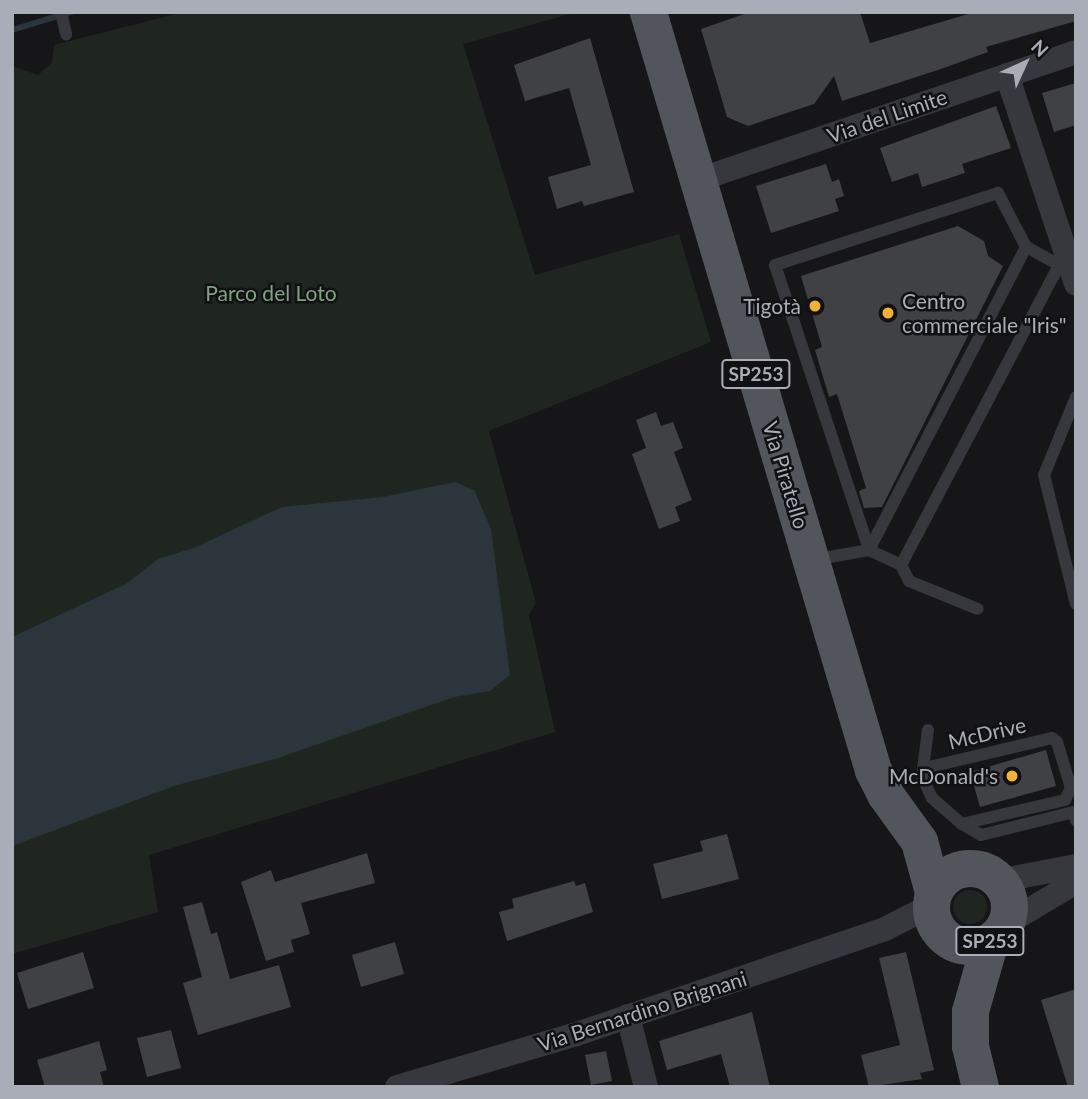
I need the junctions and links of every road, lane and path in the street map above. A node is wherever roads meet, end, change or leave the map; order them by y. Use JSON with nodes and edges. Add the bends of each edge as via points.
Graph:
{"nodes":[{"id":1,"x":651,"y":13,"type":"edge"},
{"id":2,"x":1076,"y":52,"type":"edge"},
{"id":3,"x":1007,"y":75,"type":"junction"},
{"id":4,"x":698,"y":180,"type":"junction"},
{"id":5,"x":1026,"y":247,"type":"junction"},
{"id":6,"x":1068,"y":271,"type":"edge"},
{"id":7,"x":1076,"y":397,"type":"edge"},
{"id":8,"x":869,"y":550,"type":"junction"},
{"id":9,"x":811,"y":561,"type":"junction"},
{"id":10,"x":901,"y":565,"type":"junction"},
{"id":11,"x":1076,"y":604,"type":"edge"},
{"id":12,"x":978,"y":609,"type":"dead end"},
{"id":13,"x":928,"y":730,"type":"dead end"},
{"id":14,"x":864,"y":736,"type":"junction"},
{"id":15,"x":925,"y":768,"type":"junction"},
{"id":16,"x":1075,"y":815,"type":"edge"},
{"id":17,"x":962,"y":824,"type":"junction"},
{"id":18,"x":1076,"y":866,"type":"edge"},
{"id":19,"x":986,"y":874,"type":"junction"},
{"id":20,"x":1076,"y":882,"type":"edge"},
{"id":21,"x":937,"y":916,"type":"junction"},
{"id":22,"x":997,"y":933,"type":"junction"},
{"id":23,"x":628,"y":1017,"type":"junction"},
{"id":24,"x":432,"y":1082,"type":"edge"},
{"id":25,"x":397,"y":1087,"type":"edge"},
{"id":26,"x":646,"y":1087,"type":"edge"},
{"id":27,"x":962,"y":1087,"type":"edge"},
{"id":28,"x":980,"y":1087,"type":"edge"}],
"edges":[{"from":1,"to":4,"type":"main road","name":"Via Piratello","number":"SP253"},
{"from":2,"to":3,"type":"street","name":"Via del Limite"},
{"from":3,"to":4,"type":"street","name":"Via del Limite"},
{"from":3,"to":6,"type":"street"},
{"from":4,"to":9,"type":"main road","name":"Via Piratello","number":"SP253"},
{"from":5,"to":6,"type":"lane"},
{"from":5,"to":8,"type":"lane"},
{"from":5,"to":8,"type":"lane","via":[[998,192],[775,265]]},
{"from":6,"to":10,"type":"lane"},
{"from":7,"to":11,"type":"lane","via":[[1044,475]]},
{"from":8,"to":9,"type":"lane"},
{"from":8,"to":10,"type":"lane"},
{"from":9,"to":14,"type":"main road","name":"Via Piratello","number":"SP253"},
{"from":10,"to":12,"type":"lane","via":[[909,581]]},
{"from":13,"to":15,"type":"lane"},
{"from":14,"to":19,"type":"main road","name":"Via Piratello","number":"SP253","via":[[903,804]]},
{"from":14,"to":21,"type":"main road","name":"Via Piratello","number":"SP253","via":[[885,794],[929,863]]},
{"from":15,"to":17,"type":"lane","via":[[922,776],[932,799]]},
{"from":15,"to":17,"type":"lane","name":"McDrive","via":[[1052,738],[1057,742],[1071,788],[1065,800]]},
{"from":16,"to":17,"type":"lane","via":[[981,835]]},
{"from":18,"to":19,"type":"street"},
{"from":19,"to":21,"type":"main road","via":[[950,873]]},
{"from":19,"to":22,"type":"main road","number":"SP253","via":[[1009,902]]},
{"from":20,"to":22,"type":"street"},
{"from":21,"to":22,"type":"main road","number":"SP253","via":[[968,946]]},
{"from":21,"to":23,"type":"street","name":"Via Bernardino Brignani","via":[[885,929]]},
{"from":21,"to":27,"type":"main road","name":"Via Piratello","number":"SP253"},
{"from":22,"to":28,"type":"main road","number":"SP253","via":[[970,1011],[970,1046]]},
{"from":23,"to":24,"type":"street","name":"Via Bernardino Brignani"},
{"from":23,"to":26,"type":"street"},
{"from":24,"to":25,"type":"street","name":"Via Bernardino Brignani"}]}
